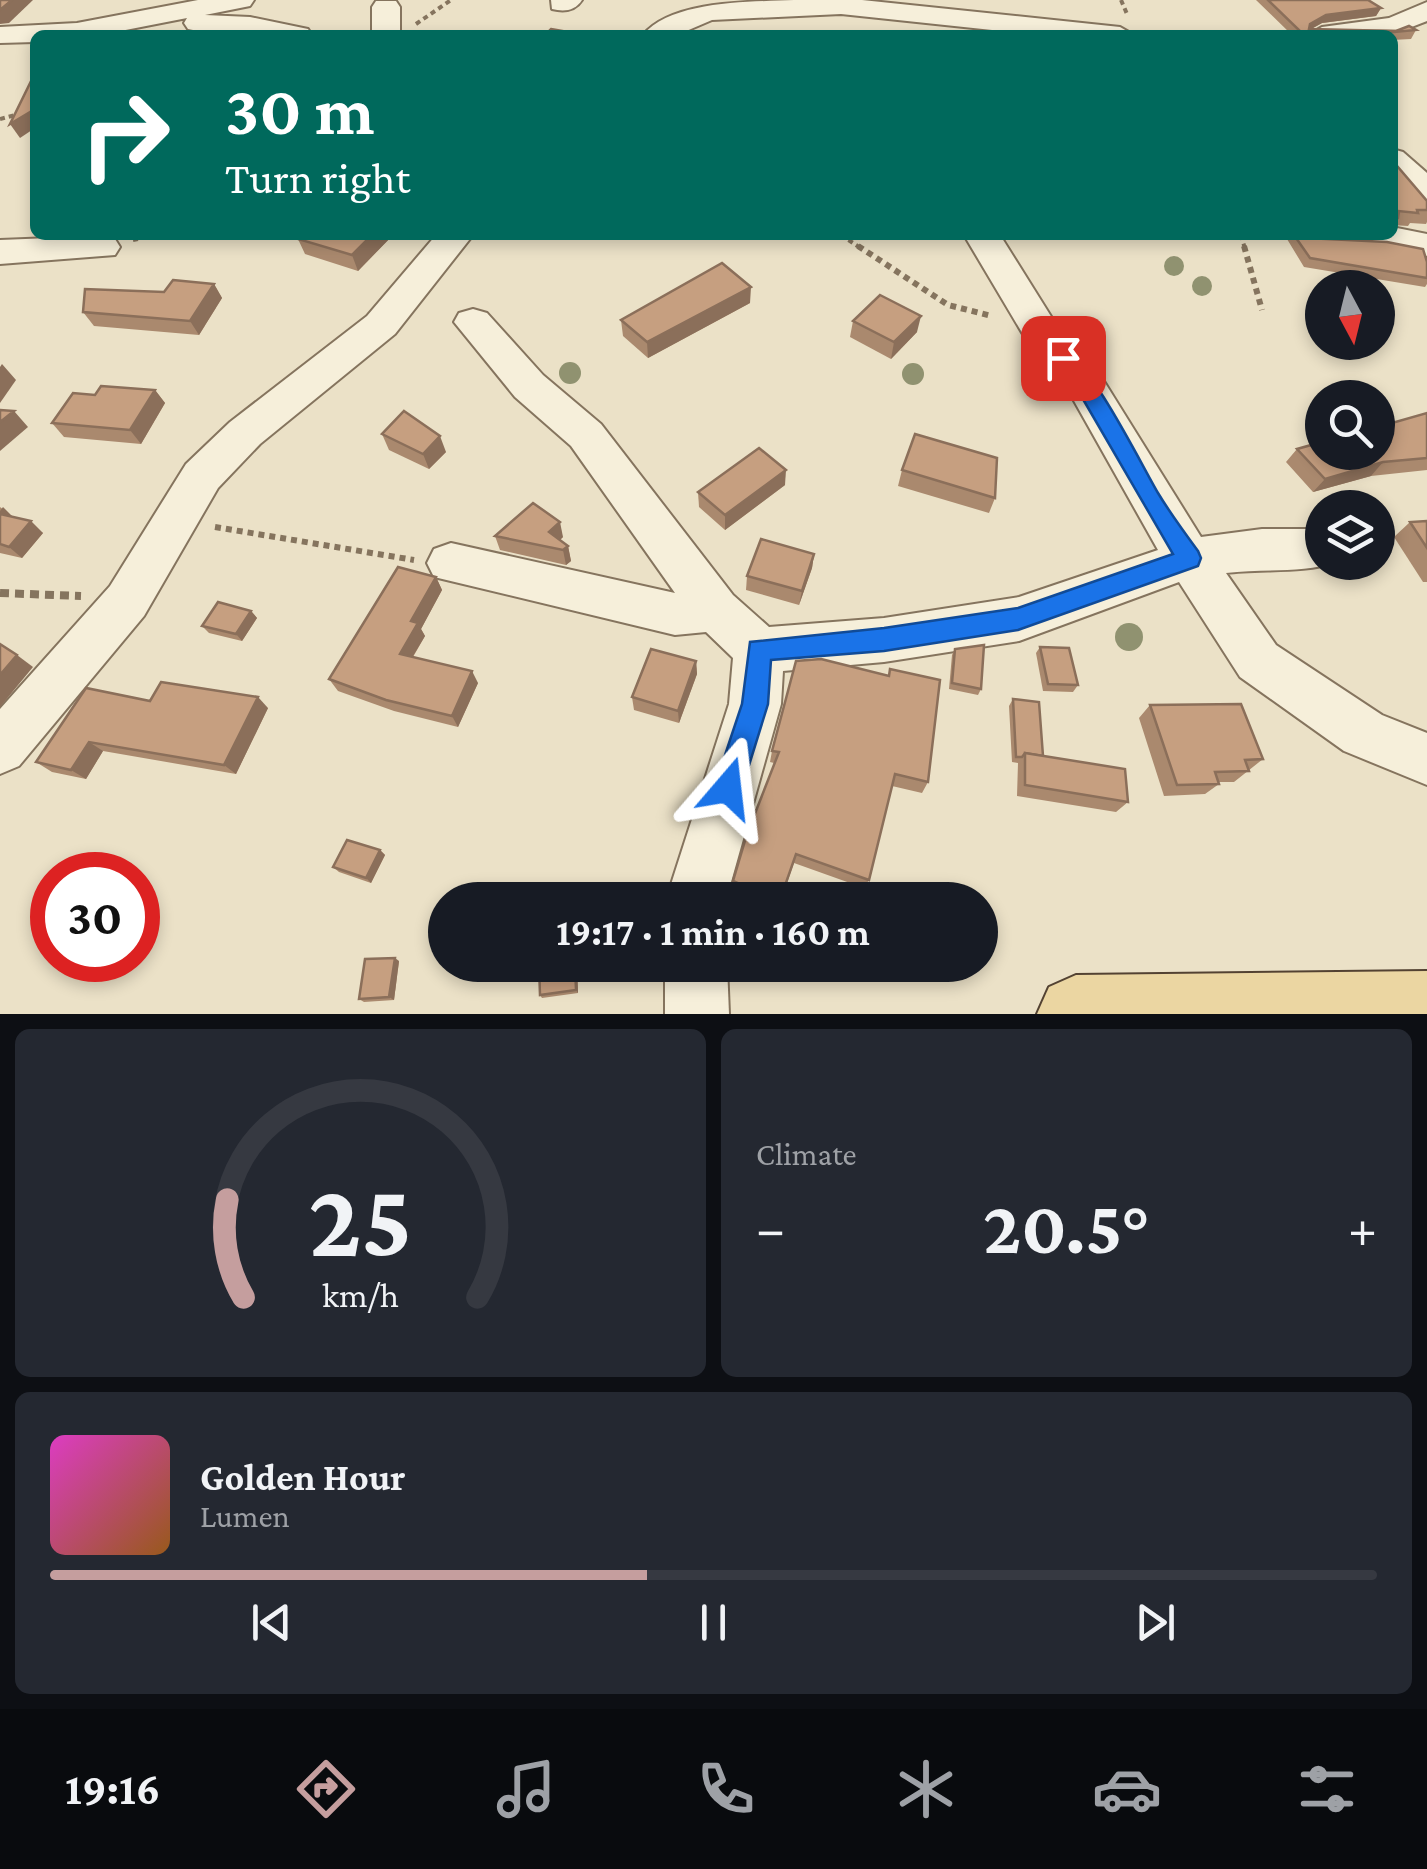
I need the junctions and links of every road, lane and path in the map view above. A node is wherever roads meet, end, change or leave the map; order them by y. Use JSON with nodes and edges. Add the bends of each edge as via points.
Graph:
{"nodes":[{"id":1,"x":240,"y":0,"type":"edge"},
{"id":2,"x":451,"y":0,"type":"edge"},
{"id":3,"x":697,"y":7,"type":"edge"},
{"id":4,"x":1427,"y":10,"type":"edge"},
{"id":5,"x":394,"y":23,"type":"edge"},
{"id":6,"x":1396,"y":26,"type":"junction"},
{"id":7,"x":87,"y":30,"type":"edge"},
{"id":8,"x":139,"y":30,"type":"edge"},
{"id":9,"x":267,"y":30,"type":"edge"},
{"id":10,"x":664,"y":30,"type":"edge"},
{"id":11,"x":1072,"y":30,"type":"edge"},
{"id":12,"x":1363,"y":30,"type":"edge"},
{"id":13,"x":30,"y":34,"type":"edge"},
{"id":14,"x":0,"y":35,"type":"edge"},
{"id":15,"x":1427,"y":40,"type":"edge"},
{"id":16,"x":30,"y":111,"type":"edge"},
{"id":17,"x":0,"y":120,"type":"edge"},
{"id":18,"x":1398,"y":164,"type":"edge"},
{"id":19,"x":1427,"y":191,"type":"edge"},
{"id":20,"x":1398,"y":239,"type":"edge"},
{"id":21,"x":451,"y":240,"type":"edge"},
{"id":22,"x":849,"y":240,"type":"edge"},
{"id":23,"x":985,"y":240,"type":"edge"},
{"id":24,"x":1242,"y":240,"type":"edge"},
{"id":25,"x":1427,"y":244,"type":"edge"},
{"id":26,"x":102,"y":246,"type":"dead end"},
{"id":27,"x":0,"y":252,"type":"edge"},
{"id":28,"x":1262,"y":310,"type":"dead end"},
{"id":29,"x":473,"y":322,"type":"dead end"},
{"id":30,"x":1038,"y":327,"type":"junction"},
{"id":31,"x":168,"y":529,"type":"junction"},
{"id":32,"x":1305,"y":548,"type":"edge"},
{"id":33,"x":1189,"y":558,"type":"junction"},
{"id":34,"x":450,"y":563,"type":"joint"},
{"id":35,"x":0,"y":593,"type":"edge"},
{"id":36,"x":128,"y":601,"type":"junction"},
{"id":37,"x":716,"y":610,"type":"junction"},
{"id":38,"x":758,"y":650,"type":"junction"},
{"id":39,"x":0,"y":748,"type":"edge"},
{"id":40,"x":1427,"y":758,"type":"edge"},
{"id":41,"x":701,"y":882,"type":"edge"},
{"id":42,"x":696,"y":982,"type":"edge"},
{"id":43,"x":1427,"y":1009,"type":"edge"},
{"id":44,"x":696,"y":1014,"type":"edge"},
{"id":45,"x":1076,"y":1014,"type":"edge"}],
"edges":[{"from":1,"to":7,"type":"street"},
{"from":2,"to":5,"type":"path"},
{"from":3,"to":10,"type":"street"},
{"from":3,"to":11,"type":"street","via":[[841,6]]},
{"from":4,"to":6,"type":"street"},
{"from":6,"to":12,"type":"street"},
{"from":6,"to":15,"type":"street"},
{"from":8,"to":9,"type":"street","via":[[218,22]]},
{"from":13,"to":14,"type":"street"},
{"from":16,"to":17,"type":"path"},
{"from":18,"to":19,"type":"street"},
{"from":20,"to":25,"type":"street"},
{"from":21,"to":31,"type":"street","via":[[382,325],[244,434],[202,476]]},
{"from":22,"to":30,"type":"path","via":[[948,305]]},
{"from":23,"to":30,"type":"street"},
{"from":24,"to":28,"type":"path"},
{"from":26,"to":27,"type":"street"},
{"from":29,"to":37,"type":"street","via":[[529,386],[586,434]]},
{"from":30,"to":33,"type":"street","via":[[1088,389]]},
{"from":31,"to":34,"type":"path","via":[[229,527]]},
{"from":31,"to":36,"type":"street"},
{"from":32,"to":33,"type":"street"},
{"from":33,"to":38,"type":"street","via":[[1018,619]]},
{"from":33,"to":40,"type":"street","via":[[1258,661],[1362,733]]},
{"from":34,"to":37,"type":"street","via":[[675,614]]},
{"from":35,"to":36,"type":"path"},
{"from":36,"to":39,"type":"street"},
{"from":37,"to":38,"type":"street"},
{"from":38,"to":41,"type":"street","via":[[755,704]]},
{"from":42,"to":44,"type":"street"},
{"from":43,"to":45,"type":"main road"}]}
